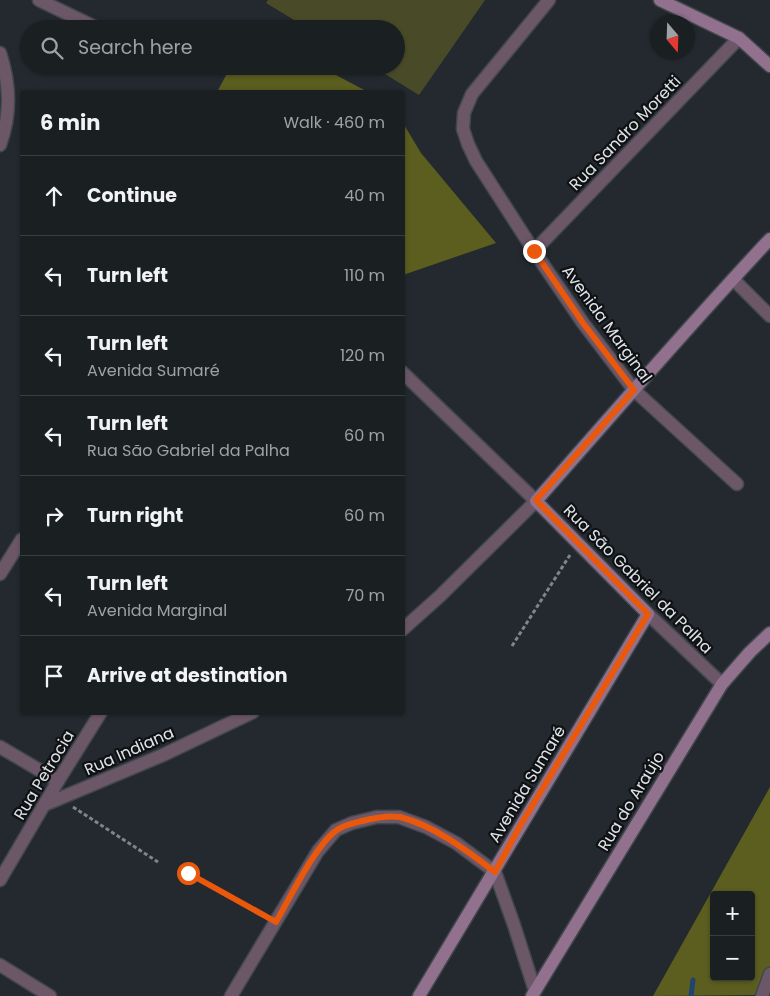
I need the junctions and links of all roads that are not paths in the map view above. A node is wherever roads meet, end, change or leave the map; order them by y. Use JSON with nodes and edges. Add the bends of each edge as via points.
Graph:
{"nodes":[{"id":1,"x":39,"y":0,"type":"edge"},
{"id":2,"x":549,"y":0,"type":"edge"},
{"id":3,"x":660,"y":0,"type":"edge"},
{"id":4,"x":80,"y":20,"type":"edge"},
{"id":5,"x":739,"y":38,"type":"junction"},
{"id":6,"x":0,"y":53,"type":"edge"},
{"id":7,"x":770,"y":66,"type":"edge"},
{"id":8,"x":0,"y":145,"type":"edge"},
{"id":9,"x":770,"y":239,"type":"edge"},
{"id":10,"x":534,"y":251,"type":"junction"},
{"id":11,"x":733,"y":278,"type":"junction"},
{"id":12,"x":770,"y":316,"type":"edge"},
{"id":13,"x":405,"y":375,"type":"edge"},
{"id":14,"x":634,"y":390,"type":"junction"},
{"id":15,"x":737,"y":484,"type":"dead end"},
{"id":16,"x":536,"y":500,"type":"junction"},
{"id":17,"x":20,"y":542,"type":"edge"},
{"id":18,"x":0,"y":574,"type":"edge"},
{"id":19,"x":648,"y":614,"type":"junction"},
{"id":20,"x":405,"y":627,"type":"edge"},
{"id":21,"x":770,"y":633,"type":"edge"},
{"id":22,"x":722,"y":684,"type":"junction"},
{"id":23,"x":99,"y":715,"type":"edge"},
{"id":24,"x":247,"y":715,"type":"edge"},
{"id":25,"x":0,"y":747,"type":"edge"},
{"id":26,"x":58,"y":781,"type":"junction"},
{"id":27,"x":44,"y":805,"type":"junction"},
{"id":28,"x":495,"y":872,"type":"junction"},
{"id":29,"x":0,"y":880,"type":"edge"},
{"id":30,"x":0,"y":965,"type":"edge"},
{"id":31,"x":770,"y":974,"type":"edge"},
{"id":32,"x":533,"y":994,"type":"edge"},
{"id":33,"x":50,"y":996,"type":"edge"},
{"id":34,"x":231,"y":996,"type":"edge"},
{"id":35,"x":419,"y":996,"type":"edge"},
{"id":36,"x":762,"y":996,"type":"edge"}],
"edges":[{"from":1,"to":4,"type":"street"},
{"from":2,"to":10,"type":"street","name":"Avenida Marginal","via":[[472,94],[464,114],[463,130],[476,161]]},
{"from":3,"to":5,"type":"street"},
{"from":5,"to":7,"type":"street"},
{"from":5,"to":10,"type":"street","name":"Rua Sandro Moretti"},
{"from":6,"to":8,"type":"street","via":[[8,87],[8,106]]},
{"from":9,"to":11,"type":"street"},
{"from":10,"to":14,"type":"street","name":"Avenida Marginal"},
{"from":11,"to":12,"type":"street"},
{"from":11,"to":14,"type":"street"},
{"from":13,"to":16,"type":"street","name":"Rua São Gabriel da Palha"},
{"from":14,"to":15,"type":"street","name":"Avenida Marginal"},
{"from":14,"to":16,"type":"street"},
{"from":16,"to":19,"type":"street","name":"Rua São Gabriel da Palha"},
{"from":16,"to":20,"type":"street"},
{"from":17,"to":18,"type":"street"},
{"from":19,"to":22,"type":"street","name":"Rua São Gabriel da Palha"},
{"from":19,"to":28,"type":"street","name":"Avenida Sumaré"},
{"from":21,"to":22,"type":"street","name":"Rua do Araújo"},
{"from":22,"to":32,"type":"street","name":"Rua do Araújo"},
{"from":23,"to":26,"type":"street","name":"Rua Petrocia"},
{"from":24,"to":27,"type":"street","name":"Rua Indiana","via":[[163,755]]},
{"from":25,"to":26,"type":"street"},
{"from":26,"to":27,"type":"street","name":"Rua Petrocia"},
{"from":27,"to":29,"type":"street","name":"Rua Petrocia"},
{"from":28,"to":32,"type":"street"},
{"from":28,"to":34,"type":"street","via":[[456,843],[398,817],[377,817],[336,830],[318,851]]},
{"from":28,"to":35,"type":"street","name":"Avenida Sumaré"},
{"from":30,"to":33,"type":"street"},
{"from":31,"to":36,"type":"street"}]}
